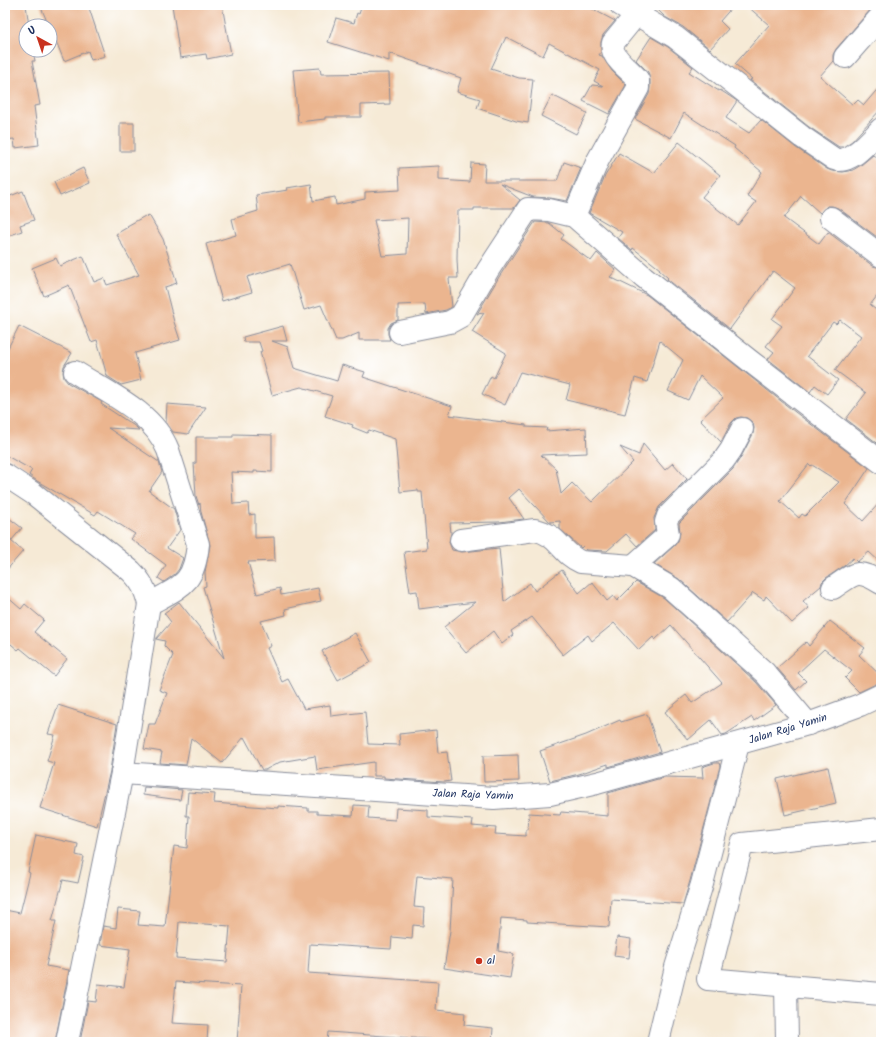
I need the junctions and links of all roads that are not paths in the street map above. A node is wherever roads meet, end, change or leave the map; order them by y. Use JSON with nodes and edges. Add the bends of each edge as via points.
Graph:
{"nodes":[{"id":1,"x":633,"y":8,"type":"edge"},
{"id":2,"x":881,"y":16,"type":"edge"},
{"id":3,"x":845,"y":57,"type":"dead end"},
{"id":4,"x":881,"y":129,"type":"edge"},
{"id":5,"x":574,"y":216,"type":"junction"},
{"id":6,"x":832,"y":218,"type":"dead end"},
{"id":7,"x":881,"y":256,"type":"edge"},
{"id":8,"x":400,"y":332,"type":"dead end"},
{"id":9,"x":75,"y":372,"type":"dead end"},
{"id":10,"x":742,"y":429,"type":"dead end"},
{"id":11,"x":881,"y":462,"type":"edge"},
{"id":12,"x":5,"y":475,"type":"edge"},
{"id":13,"x":460,"y":540,"type":"dead end"},
{"id":14,"x":633,"y":566,"type":"junction"},
{"id":15,"x":881,"y":583,"type":"edge"},
{"id":16,"x":833,"y":588,"type":"dead end"},
{"id":17,"x":149,"y":604,"type":"junction"},
{"id":18,"x":881,"y":695,"type":"edge"},
{"id":19,"x":808,"y":724,"type":"junction"},
{"id":20,"x":738,"y":744,"type":"junction"},
{"id":21,"x":122,"y":773,"type":"junction"},
{"id":22,"x":881,"y":829,"type":"edge"},
{"id":23,"x":786,"y":986,"type":"junction"},
{"id":24,"x":881,"y":994,"type":"edge"},
{"id":25,"x":787,"y":1040,"type":"dead end"},
{"id":26,"x":68,"y":1042,"type":"edge"},
{"id":27,"x":658,"y":1042,"type":"edge"}],
"edges":[{"from":1,"to":4,"type":"street","via":[[834,159],[840,161],[851,158]]},
{"from":1,"to":5,"type":"street","via":[[612,47],[614,54],[636,77],[639,84],[598,160]]},
{"from":2,"to":3,"type":"street"},
{"from":5,"to":8,"type":"street","via":[[550,210],[528,209],[461,316],[450,322]]},
{"from":5,"to":11,"type":"street","via":[[663,292]]},
{"from":6,"to":7,"type":"street"},
{"from":9,"to":17,"type":"street","via":[[135,409],[157,429],[164,440],[198,544],[197,557],[188,580]]},
{"from":10,"to":14,"type":"street","via":[[724,460],[668,516],[666,537]]},
{"from":12,"to":17,"type":"street","via":[[34,494],[131,571],[146,590]]},
{"from":13,"to":14,"type":"street","via":[[543,531],[551,535],[573,559],[581,562]]},
{"from":14,"to":19,"type":"street","via":[[671,588],[759,668]]},
{"from":15,"to":16,"type":"street","via":[[868,575],[859,574]]},
{"from":17,"to":21,"type":"street"},
{"from":18,"to":19,"type":"street","name":"Jalan Raja Yamin"},
{"from":19,"to":20,"type":"street","name":"Jalan Raja Yamin"},
{"from":20,"to":21,"type":"street","name":"Jalan Raja Yamin","via":[[550,794],[494,798]]},
{"from":20,"to":27,"type":"street","via":[[702,884],[676,967]]},
{"from":21,"to":26,"type":"street"},
{"from":22,"to":23,"type":"street","via":[[742,844],[708,979]]},
{"from":23,"to":24,"type":"street"},
{"from":23,"to":25,"type":"street"}]}
